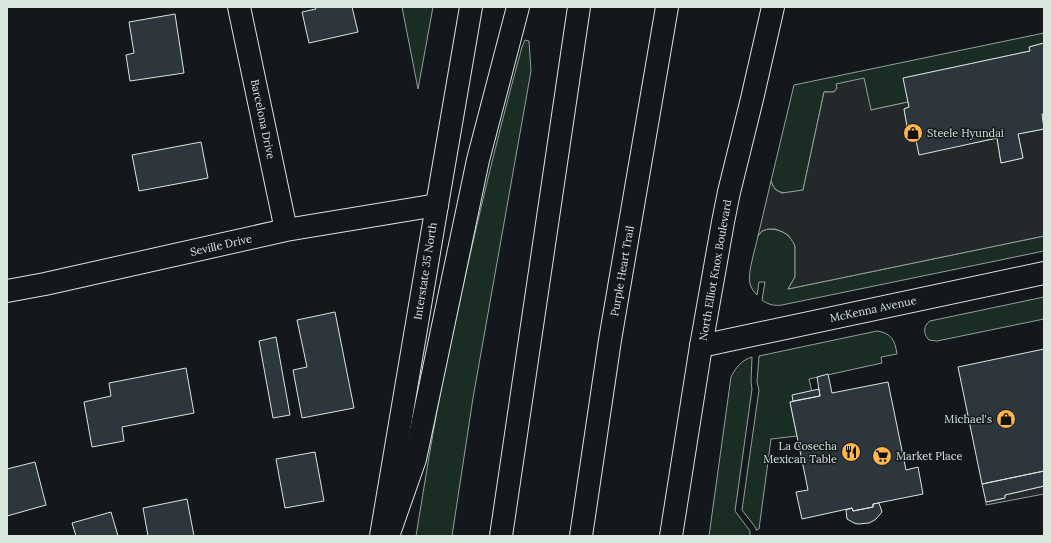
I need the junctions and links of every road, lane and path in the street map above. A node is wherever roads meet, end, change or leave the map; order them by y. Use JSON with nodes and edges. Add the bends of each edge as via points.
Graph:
{"nodes":[{"id":1,"x":239,"y":7,"type":"edge"},
{"id":2,"x":471,"y":7,"type":"edge"},
{"id":3,"x":518,"y":7,"type":"edge"},
{"id":4,"x":579,"y":7,"type":"edge"},
{"id":5,"x":667,"y":7,"type":"edge"},
{"id":6,"x":773,"y":7,"type":"edge"},
{"id":7,"x":437,"y":205,"type":"junction"},
{"id":8,"x":286,"y":230,"type":"junction"},
{"id":9,"x":1044,"y":273,"type":"edge"},
{"id":10,"x":7,"y":291,"type":"edge"},
{"id":11,"x":610,"y":340,"type":"junction"},
{"id":12,"x":701,"y":346,"type":"junction"},
{"id":13,"x":381,"y":536,"type":"edge"},
{"id":14,"x":388,"y":536,"type":"edge"},
{"id":15,"x":502,"y":536,"type":"edge"},
{"id":16,"x":581,"y":536,"type":"edge"},
{"id":17,"x":596,"y":536,"type":"edge"},
{"id":18,"x":671,"y":536,"type":"edge"}],
"edges":[{"from":1,"to":8,"type":"main road","name":"Barcelona Drive"},
{"from":2,"to":7,"type":"main road","name":"Interstate 35 North"},
{"from":3,"to":14,"type":"main road","via":[[478,160],[415,459]]},
{"from":4,"to":15,"type":"main road"},
{"from":5,"to":11,"type":"main road","name":"Purple Heart Trail"},
{"from":6,"to":12,"type":"main road","name":"North Elliot Knox Boulevard","via":[[729,192]]},
{"from":7,"to":8,"type":"main road","name":"Seville Drive"},
{"from":7,"to":13,"type":"main road","name":"Interstate 35 North"},
{"from":8,"to":10,"type":"main road","name":"Seville Drive"},
{"from":9,"to":12,"type":"main road","name":"McKenna Avenue"},
{"from":11,"to":16,"type":"main road","name":"Purple Heart Trail"},
{"from":11,"to":17,"type":"main road"},
{"from":12,"to":18,"type":"main road","name":"North Elliot Knox Boulevard"}]}
